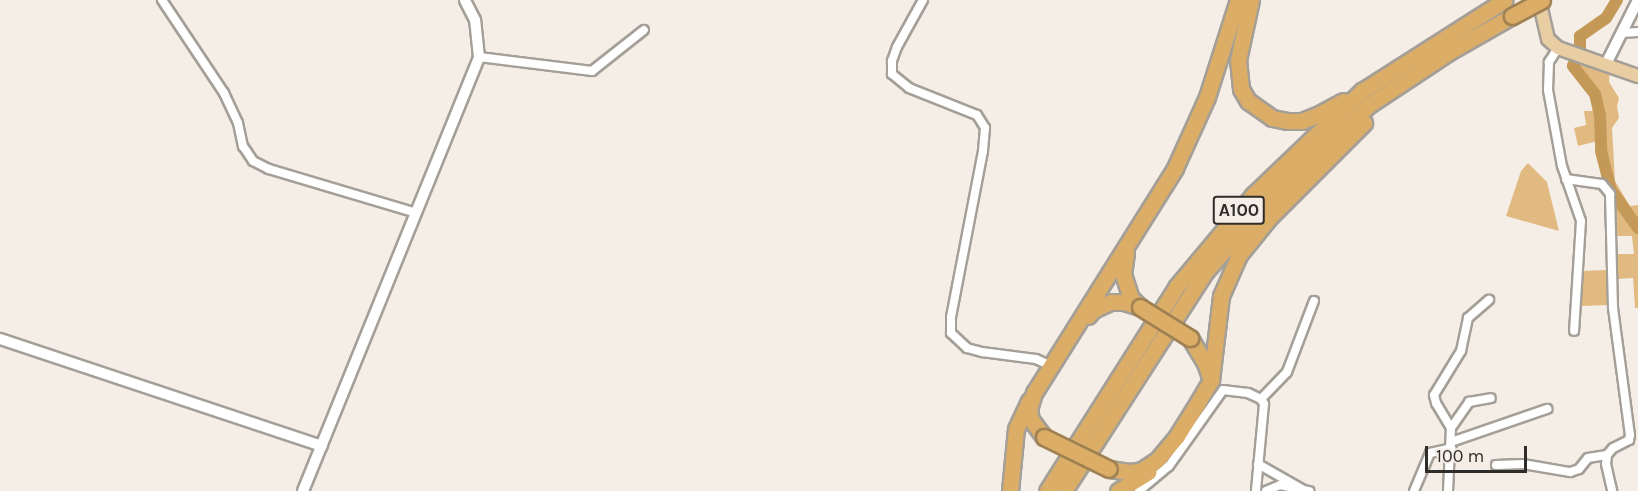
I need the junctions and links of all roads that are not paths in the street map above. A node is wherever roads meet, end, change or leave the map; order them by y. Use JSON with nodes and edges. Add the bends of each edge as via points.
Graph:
{"nodes":[{"id":1,"x":162,"y":0,"type":"edge"},
{"id":2,"x":465,"y":0,"type":"edge"},
{"id":3,"x":923,"y":0,"type":"edge"},
{"id":4,"x":1238,"y":0,"type":"edge"},
{"id":5,"x":1251,"y":0,"type":"edge"},
{"id":6,"x":1505,"y":0,"type":"edge"},
{"id":7,"x":1540,"y":0,"type":"edge"},
{"id":8,"x":1638,"y":0,"type":"edge"},
{"id":9,"x":644,"y":30,"type":"dead end"},
{"id":10,"x":1638,"y":32,"type":"edge"},
{"id":11,"x":1621,"y":33,"type":"junction"},
{"id":12,"x":1558,"y":48,"type":"junction"},
{"id":13,"x":1449,"y":52,"type":"junction"},
{"id":14,"x":479,"y":57,"type":"junction"},
{"id":15,"x":1606,"y":64,"type":"junction"},
{"id":16,"x":1638,"y":76,"type":"edge"},
{"id":17,"x":1362,"y":91,"type":"junction"},
{"id":18,"x":1566,"y":180,"type":"junction"},
{"id":19,"x":417,"y":213,"type":"junction"},
{"id":20,"x":1143,"y":218,"type":"junction"},
{"id":21,"x":1489,"y":300,"type":"dead end"},
{"id":22,"x":1314,"y":301,"type":"dead end"},
{"id":23,"x":1140,"y":307,"type":"junction"},
{"id":24,"x":1574,"y":331,"type":"dead end"},
{"id":25,"x":1072,"y":335,"type":"junction"},
{"id":26,"x":0,"y":339,"type":"edge"},
{"id":27,"x":1051,"y":366,"type":"junction"},
{"id":28,"x":1211,"y":380,"type":"junction"},
{"id":29,"x":1223,"y":390,"type":"junction"},
{"id":30,"x":1034,"y":393,"type":"junction"},
{"id":31,"x":1491,"y":398,"type":"dead end"},
{"id":32,"x":1261,"y":399,"type":"junction"},
{"id":33,"x":1547,"y":409,"type":"dead end"},
{"id":34,"x":1451,"y":428,"type":"junction"},
{"id":35,"x":1451,"y":445,"type":"junction"},
{"id":36,"x":322,"y":446,"type":"junction"},
{"id":37,"x":1607,"y":455,"type":"junction"},
{"id":38,"x":1157,"y":460,"type":"junction"},
{"id":39,"x":1258,"y":464,"type":"junction"},
{"id":40,"x":1496,"y":465,"type":"dead end"},
{"id":41,"x":1306,"y":490,"type":"edge"},
{"id":42,"x":303,"y":491,"type":"edge"},
{"id":43,"x":1010,"y":491,"type":"edge"},
{"id":44,"x":1047,"y":491,"type":"edge"},
{"id":45,"x":1064,"y":491,"type":"edge"},
{"id":46,"x":1118,"y":491,"type":"edge"},
{"id":47,"x":1139,"y":491,"type":"edge"},
{"id":48,"x":1256,"y":491,"type":"edge"},
{"id":49,"x":1266,"y":491,"type":"edge"},
{"id":50,"x":1414,"y":491,"type":"edge"},
{"id":51,"x":1448,"y":491,"type":"edge"},
{"id":52,"x":1612,"y":491,"type":"edge"}],
"edges":[{"from":1,"to":19,"type":"street","via":[[224,93],[238,123],[243,146],[253,161]]},
{"from":2,"to":14,"type":"main road","via":[[475,20]]},
{"from":3,"to":27,"type":"street","via":[[897,47],[892,74],[909,88],[977,115],[985,128],[951,333],[967,348],[1036,359]]},
{"from":4,"to":20,"type":"highway","via":[[1189,142]]},
{"from":5,"to":17,"type":"highway","via":[[1237,72],[1241,89],[1259,111],[1280,120],[1302,121]]},
{"from":6,"to":17,"type":"highway","name":"A100","number":"A100"},
{"from":7,"to":12,"type":"main road","via":[[1548,39]]},
{"from":7,"to":13,"type":"highway","name":"A100","number":"A100","bridge":true},
{"from":8,"to":11,"type":"main road"},
{"from":9,"to":14,"type":"street","via":[[592,71]]},
{"from":10,"to":11,"type":"street"},
{"from":11,"to":15,"type":"main road"},
{"from":12,"to":15,"type":"main road"},
{"from":12,"to":18,"type":"street","via":[[1549,62],[1548,90]]},
{"from":13,"to":28,"type":"highway","via":[[1352,134],[1268,219],[1239,255],[1221,296]]},
{"from":13,"to":45,"type":"highway","name":"A100","number":"A100","via":[[1369,105],[1282,185],[1227,246],[1186,300]]},
{"from":14,"to":19,"type":"main road"},
{"from":15,"to":16,"type":"main road"},
{"from":17,"to":44,"type":"highway","name":"A100","number":"A100","via":[[1253,195],[1194,263]]},
{"from":18,"to":24,"type":"street","via":[[1581,221]]},
{"from":18,"to":37,"type":"street","via":[[1602,184],[1610,194],[1613,308],[1630,435],[1629,440]]},
{"from":19,"to":36,"type":"main road"},
{"from":20,"to":23,"type":"highway","via":[[1124,258],[1123,274],[1131,298]]},
{"from":20,"to":25,"type":"highway"},
{"from":21,"to":34,"type":"street","via":[[1468,318],[1461,351],[1435,392],[1436,404]]},
{"from":22,"to":32,"type":"street","via":[[1287,372]]},
{"from":23,"to":25,"type":"highway","via":[[1124,302],[1101,306]]},
{"from":23,"to":28,"type":"highway","bridge":true,"via":[[1190,338]]},
{"from":25,"to":27,"type":"highway"},
{"from":26,"to":36,"type":"main road"},
{"from":27,"to":30,"type":"highway"},
{"from":28,"to":29,"type":"street","via":[[1221,382]]},
{"from":28,"to":38,"type":"highway","via":[[1177,436]]},
{"from":29,"to":32,"type":"street"},
{"from":29,"to":47,"type":"street","via":[[1169,466]]},
{"from":30,"to":38,"type":"highway","bridge":true,"via":[[1029,409],[1031,420],[1044,437],[1109,470],[1142,470]]},
{"from":30,"to":43,"type":"highway","via":[[1016,429]]},
{"from":31,"to":34,"type":"street","via":[[1469,402]]},
{"from":32,"to":39,"type":"street","via":[[1264,413]]},
{"from":33,"to":35,"type":"street"},
{"from":34,"to":35,"type":"street"},
{"from":35,"to":50,"type":"street","via":[[1430,453]]},
{"from":35,"to":51,"type":"street"},
{"from":36,"to":42,"type":"main road"},
{"from":37,"to":40,"type":"street","via":[[1588,458],[1579,469],[1570,472],[1523,464]]},
{"from":37,"to":52,"type":"street"},
{"from":38,"to":46,"type":"highway","via":[[1146,473]]},
{"from":39,"to":41,"type":"street"},
{"from":39,"to":48,"type":"street"},
{"from":41,"to":49,"type":"street","via":[[1280,485]]}]}
